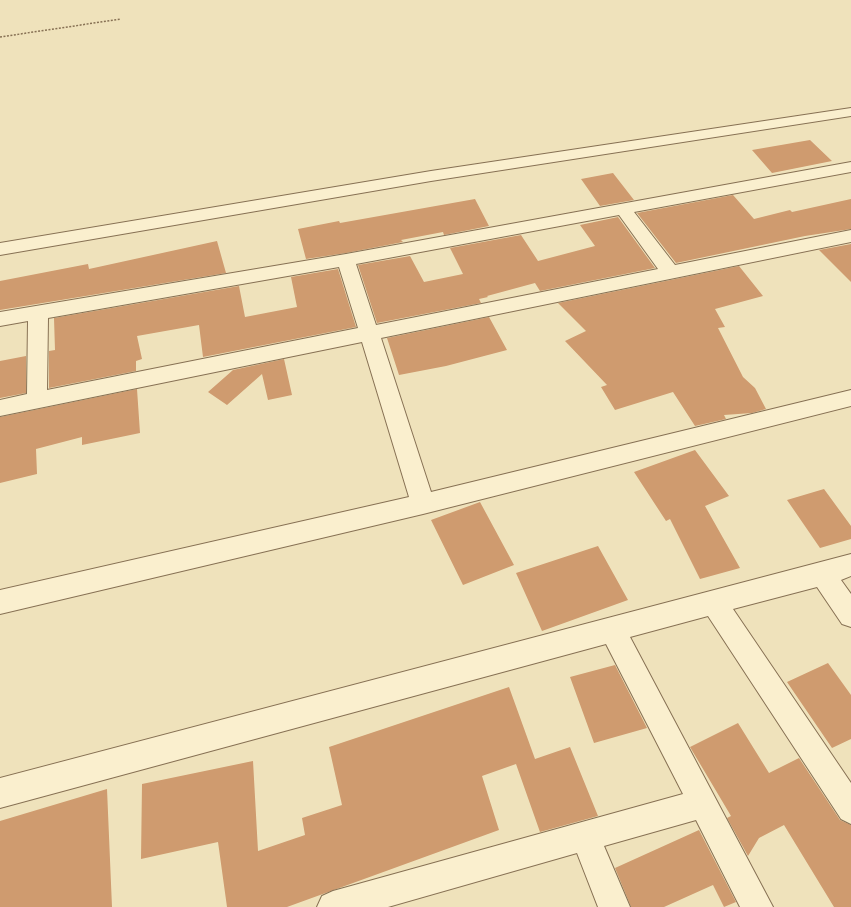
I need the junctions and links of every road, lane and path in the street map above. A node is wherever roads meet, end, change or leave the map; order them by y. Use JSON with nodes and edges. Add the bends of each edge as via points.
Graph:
{"nodes":[{"id":1,"x":121,"y":19,"type":"dead end"},
{"id":2,"x":0,"y":37,"type":"edge"},
{"id":3,"x":851,"y":112,"type":"edge"},
{"id":4,"x":851,"y":167,"type":"edge"},
{"id":5,"x":623,"y":209,"type":"junction"},
{"id":6,"x":851,"y":236,"type":"edge"},
{"id":7,"x":0,"y":249,"type":"edge"},
{"id":8,"x":346,"y":260,"type":"junction"},
{"id":9,"x":671,"y":273,"type":"junction"},
{"id":10,"x":38,"y":313,"type":"junction"},
{"id":11,"x":0,"y":319,"type":"edge"},
{"id":12,"x":370,"y":334,"type":"junction"},
{"id":13,"x":851,"y":398,"type":"edge"},
{"id":14,"x":37,"y":400,"type":"junction"},
{"id":15,"x":0,"y":408,"type":"edge"},
{"id":16,"x":423,"y":504,"type":"junction"},
{"id":17,"x":851,"y":565,"type":"edge"},
{"id":18,"x":822,"y":574,"type":"junction"},
{"id":19,"x":0,"y":602,"type":"edge"},
{"id":20,"x":715,"y":604,"type":"junction"},
{"id":21,"x":851,"y":615,"type":"edge"},
{"id":22,"x":613,"y":631,"type":"junction"},
{"id":23,"x":0,"y":793,"type":"edge"},
{"id":24,"x":703,"y":803,"type":"junction"},
{"id":25,"x":851,"y":810,"type":"edge"},
{"id":26,"x":584,"y":836,"type":"junction"},
{"id":27,"x":333,"y":907,"type":"edge"},
{"id":28,"x":614,"y":907,"type":"edge"},
{"id":29,"x":757,"y":907,"type":"edge"}],
"edges":[{"from":1,"to":2,"type":"path"},
{"from":3,"to":7,"type":"street","via":[[431,176]]},
{"from":4,"to":5,"type":"street"},
{"from":5,"to":8,"type":"street"},
{"from":5,"to":9,"type":"street"},
{"from":6,"to":9,"type":"street"},
{"from":8,"to":10,"type":"street"},
{"from":8,"to":12,"type":"street"},
{"from":9,"to":12,"type":"street"},
{"from":10,"to":11,"type":"street"},
{"from":10,"to":14,"type":"street"},
{"from":12,"to":14,"type":"street"},
{"from":12,"to":16,"type":"street"},
{"from":13,"to":16,"type":"street"},
{"from":14,"to":15,"type":"street"},
{"from":16,"to":19,"type":"street"},
{"from":17,"to":18,"type":"street"},
{"from":18,"to":20,"type":"street"},
{"from":18,"to":21,"type":"street"},
{"from":20,"to":22,"type":"street"},
{"from":20,"to":25,"type":"street"},
{"from":22,"to":23,"type":"street"},
{"from":22,"to":24,"type":"street"},
{"from":24,"to":26,"type":"street"},
{"from":24,"to":29,"type":"street"},
{"from":26,"to":27,"type":"street"},
{"from":26,"to":28,"type":"street"}]}
